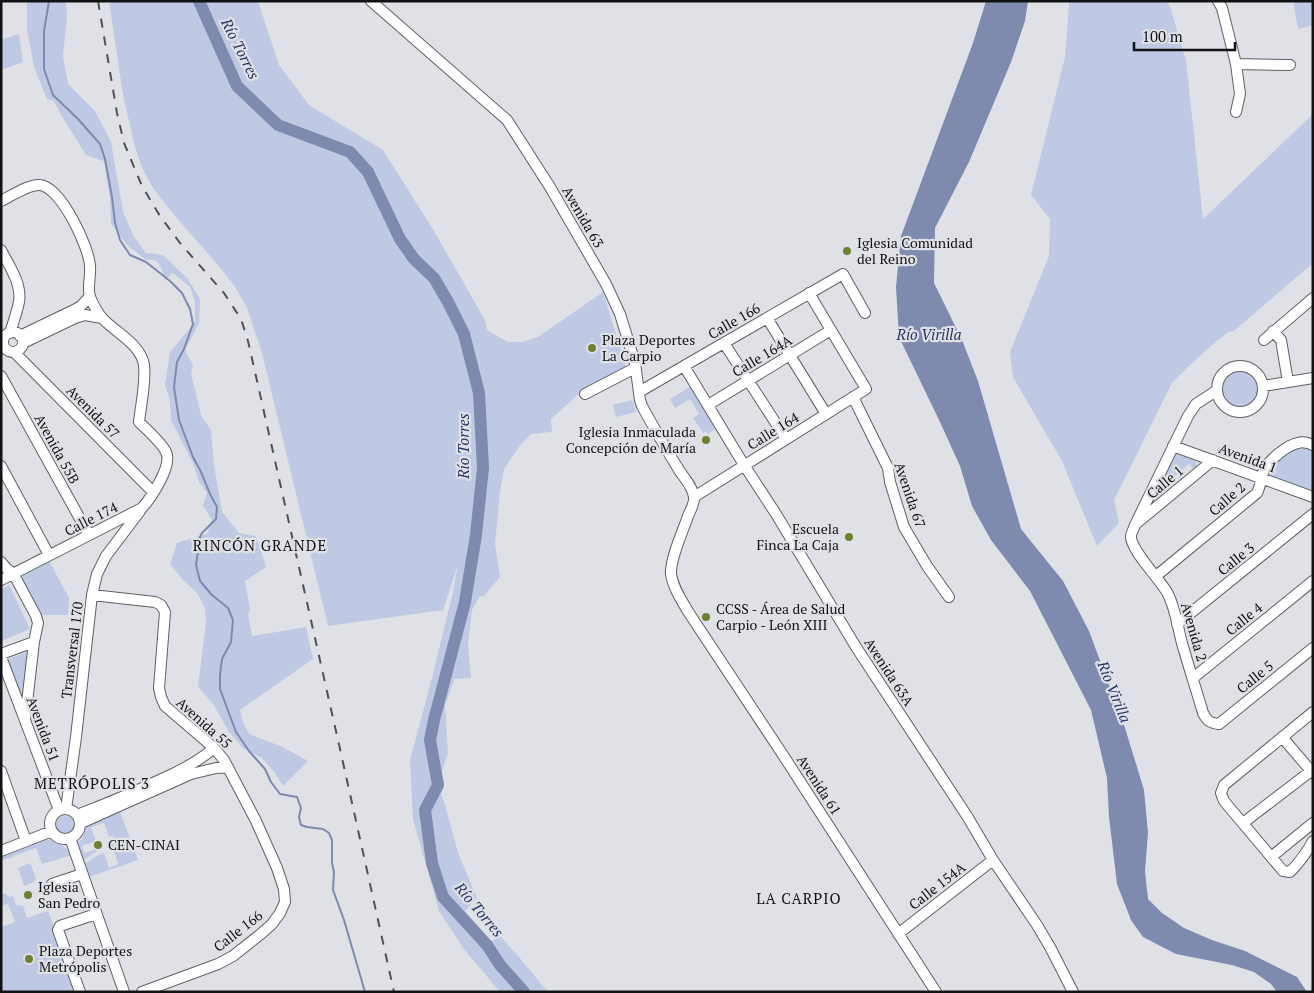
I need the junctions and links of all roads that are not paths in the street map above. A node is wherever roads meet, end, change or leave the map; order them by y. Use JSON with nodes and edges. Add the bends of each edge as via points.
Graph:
{"nodes":[{"id":1,"x":371,"y":1,"type":"edge"},
{"id":2,"x":1218,"y":1,"type":"edge"},
{"id":3,"x":1236,"y":64,"type":"junction"},
{"id":4,"x":1290,"y":65,"type":"dead end"},
{"id":5,"x":1236,"y":112,"type":"dead end"},
{"id":6,"x":1,"y":201,"type":"edge"},
{"id":7,"x":1,"y":250,"type":"edge"},
{"id":8,"x":809,"y":293,"type":"junction"},
{"id":9,"x":1313,"y":298,"type":"edge"},
{"id":10,"x":87,"y":299,"type":"junction"},
{"id":11,"x":865,"y":313,"type":"dead end"},
{"id":12,"x":97,"y":317,"type":"junction"},
{"id":13,"x":767,"y":318,"type":"junction"},
{"id":14,"x":831,"y":330,"type":"junction"},
{"id":15,"x":1273,"y":331,"type":"junction"},
{"id":16,"x":18,"y":337,"type":"junction"},
{"id":17,"x":1264,"y":340,"type":"dead end"},
{"id":18,"x":724,"y":343,"type":"junction"},
{"id":19,"x":5,"y":349,"type":"edge"},
{"id":20,"x":789,"y":356,"type":"junction"},
{"id":21,"x":684,"y":366,"type":"junction"},
{"id":22,"x":635,"y":368,"type":"junction"},
{"id":23,"x":1,"y":376,"type":"edge"},
{"id":24,"x":1313,"y":378,"type":"edge"},
{"id":25,"x":748,"y":381,"type":"junction"},
{"id":26,"x":1288,"y":382,"type":"junction"},
{"id":27,"x":1263,"y":386,"type":"junction"},
{"id":28,"x":1216,"y":391,"type":"junction"},
{"id":29,"x":639,"y":392,"type":"junction"},
{"id":30,"x":585,"y":394,"type":"dead end"},
{"id":31,"x":853,"y":397,"type":"junction"},
{"id":32,"x":708,"y":405,"type":"junction"},
{"id":33,"x":826,"y":414,"type":"junction"},
{"id":34,"x":786,"y":439,"type":"junction"},
{"id":35,"x":1310,"y":444,"type":"edge"},
{"id":36,"x":1173,"y":446,"type":"junction"},
{"id":37,"x":1213,"y":460,"type":"junction"},
{"id":38,"x":744,"y":465,"type":"junction"},
{"id":39,"x":1,"y":466,"type":"edge"},
{"id":40,"x":1262,"y":478,"type":"junction"},
{"id":41,"x":153,"y":492,"type":"junction"},
{"id":42,"x":694,"y":497,"type":"junction"},
{"id":43,"x":1313,"y":497,"type":"edge"},
{"id":44,"x":142,"y":508,"type":"junction"},
{"id":45,"x":1313,"y":514,"type":"edge"},
{"id":46,"x":1135,"y":526,"type":"junction"},
{"id":47,"x":102,"y":528,"type":"junction"},
{"id":48,"x":89,"y":535,"type":"junction"},
{"id":49,"x":113,"y":544,"type":"junction"},
{"id":50,"x":50,"y":555,"type":"junction"},
{"id":51,"x":1,"y":562,"type":"edge"},
{"id":52,"x":13,"y":574,"type":"junction"},
{"id":53,"x":1156,"y":576,"type":"junction"},
{"id":54,"x":1,"y":580,"type":"edge"},
{"id":55,"x":1313,"y":581,"type":"edge"},
{"id":56,"x":92,"y":595,"type":"junction"},
{"id":57,"x":949,"y":598,"type":"dead end"},
{"id":58,"x":1177,"y":624,"type":"junction"},
{"id":59,"x":34,"y":642,"type":"junction"},
{"id":60,"x":1313,"y":648,"type":"edge"},
{"id":61,"x":1,"y":655,"type":"edge"},
{"id":62,"x":1193,"y":678,"type":"junction"},
{"id":63,"x":1313,"y":712,"type":"edge"},
{"id":64,"x":25,"y":720,"type":"junction"},
{"id":65,"x":1213,"y":723,"type":"joint"},
{"id":66,"x":1282,"y":737,"type":"junction"},
{"id":67,"x":214,"y":748,"type":"junction"},
{"id":68,"x":228,"y":767,"type":"junction"},
{"id":69,"x":1,"y":771,"type":"edge"},
{"id":70,"x":1312,"y":772,"type":"edge"},
{"id":71,"x":63,"y":810,"type":"junction"},
{"id":72,"x":79,"y":819,"type":"junction"},
{"id":73,"x":1243,"y":824,"type":"junction"},
{"id":74,"x":1313,"y":824,"type":"edge"},
{"id":75,"x":52,"y":831,"type":"junction"},
{"id":76,"x":70,"y":838,"type":"junction"},
{"id":77,"x":26,"y":841,"type":"junction"},
{"id":78,"x":1313,"y":841,"type":"edge"},
{"id":79,"x":1,"y":851,"type":"edge"},
{"id":80,"x":1271,"y":857,"type":"junction"},
{"id":81,"x":994,"y":860,"type":"junction"},
{"id":82,"x":82,"y":874,"type":"junction"},
{"id":83,"x":52,"y":884,"type":"dead end"},
{"id":84,"x":285,"y":902,"type":"joint"},
{"id":85,"x":96,"y":914,"type":"junction"},
{"id":86,"x":898,"y":934,"type":"junction"},
{"id":87,"x":80,"y":992,"type":"edge"},
{"id":88,"x":124,"y":992,"type":"edge"},
{"id":89,"x":142,"y":992,"type":"edge"},
{"id":90,"x":936,"y":992,"type":"edge"},
{"id":91,"x":1073,"y":992,"type":"edge"}],
"edges":[{"from":1,"to":22,"type":"street","name":"Avenida 63","via":[[507,120],[606,284],[620,314]]},
{"from":2,"to":3,"type":"street"},
{"from":3,"to":4,"type":"street"},
{"from":3,"to":5,"type":"street","via":[[1240,94]]},
{"from":6,"to":10,"type":"street","via":[[32,186],[45,186],[52,190],[86,246],[90,266]]},
{"from":7,"to":16,"type":"street","via":[[18,287]]},
{"from":8,"to":11,"type":"street","name":"Calle 166","via":[[843,274]]},
{"from":8,"to":13,"type":"street","name":"Calle 166"},
{"from":8,"to":14,"type":"street"},
{"from":9,"to":15,"type":"street"},
{"from":10,"to":12,"type":"street"},
{"from":10,"to":16,"type":"street","via":[[76,309]]},
{"from":12,"to":16,"type":"street","via":[[75,318]]},
{"from":12,"to":41,"type":"street","name":"Calle 174","via":[[134,348],[144,364],[139,422],[166,450],[169,459]]},
{"from":13,"to":18,"type":"street","name":"Calle 166"},
{"from":13,"to":20,"type":"street"},
{"from":14,"to":20,"type":"street","name":"Calle 164A"},
{"from":14,"to":31,"type":"street","name":"Calle 164","via":[[866,389]]},
{"from":15,"to":17,"type":"street"},
{"from":15,"to":26,"type":"street","via":[[1281,340]]},
{"from":16,"to":19,"type":"street","via":[[4,337]]},
{"from":16,"to":19,"type":"street","via":[[20,349]]},
{"from":18,"to":21,"type":"street","name":"Calle 166"},
{"from":18,"to":25,"type":"street"},
{"from":19,"to":41,"type":"street","name":"Avenida 57"},
{"from":20,"to":25,"type":"street","name":"Calle 164A"},
{"from":20,"to":33,"type":"street"},
{"from":21,"to":29,"type":"street","name":"Calle 166"},
{"from":21,"to":32,"type":"street","name":"Avenida 63A"},
{"from":22,"to":29,"type":"street","name":"Avenida 63"},
{"from":22,"to":30,"type":"street"},
{"from":23,"to":48,"type":"street","name":"Avenida 55B"},
{"from":24,"to":26,"type":"street"},
{"from":25,"to":32,"type":"street","name":"Calle 164A"},
{"from":25,"to":34,"type":"street"},
{"from":26,"to":27,"type":"street"},
{"from":27,"to":28,"type":"street","via":[[1256,372],[1241,366],[1226,370],[1220,376]]},
{"from":27,"to":28,"type":"street","via":[[1256,406],[1242,412],[1228,409]]},
{"from":28,"to":36,"type":"street","via":[[1196,404]]},
{"from":29,"to":42,"type":"street","name":"Avenida 63","via":[[642,406]]},
{"from":31,"to":33,"type":"street","name":"Calle 164"},
{"from":31,"to":57,"type":"street","name":"Avenida 67","via":[[888,468],[904,527]]},
{"from":32,"to":38,"type":"street","name":"Avenida 63A"},
{"from":33,"to":34,"type":"street","name":"Calle 164"},
{"from":34,"to":38,"type":"street","name":"Calle 164"},
{"from":35,"to":40,"type":"street","name":"Calle 2","via":[[1299,442],[1289,446],[1271,460]]},
{"from":36,"to":37,"type":"street","name":"Avenida 1"},
{"from":36,"to":46,"type":"street"},
{"from":37,"to":40,"type":"street","name":"Avenida 1"},
{"from":37,"to":46,"type":"street","name":"Calle 1"},
{"from":38,"to":42,"type":"street","name":"Calle 164"},
{"from":38,"to":81,"type":"street","name":"Avenida 63A","via":[[856,647]]},
{"from":39,"to":50,"type":"street"},
{"from":40,"to":43,"type":"street","name":"Avenida 1"},
{"from":40,"to":53,"type":"street","name":"Calle 2","via":[[1253,496]]},
{"from":41,"to":44,"type":"street","name":"Calle 174"},
{"from":42,"to":86,"type":"street","name":"Avenida 61","via":[[672,561],[671,573],[678,594]]},
{"from":44,"to":47,"type":"street","name":"Calle 174"},
{"from":44,"to":49,"type":"street","name":"Transversal 170"},
{"from":45,"to":58,"type":"street","name":"Calle 3"},
{"from":46,"to":53,"type":"street","name":"Avenida 2","via":[[1132,543]]},
{"from":47,"to":48,"type":"street","name":"Calle 174"},
{"from":47,"to":49,"type":"street"},
{"from":48,"to":50,"type":"street","name":"Calle 174"},
{"from":49,"to":56,"type":"street","name":"Transversal 170","via":[[97,574]]},
{"from":50,"to":52,"type":"street","name":"Calle 174"},
{"from":51,"to":52,"type":"street"},
{"from":52,"to":54,"type":"street","name":"Calle 174"},
{"from":52,"to":59,"type":"street","via":[[36,616],[38,624]]},
{"from":53,"to":58,"type":"street","name":"Avenida 2","via":[[1169,596]]},
{"from":55,"to":62,"type":"street","name":"Calle 4"},
{"from":56,"to":67,"type":"street","name":"Avenida 55","via":[[155,602],[161,606],[165,612],[161,697],[167,708]]},
{"from":56,"to":71,"type":"street","name":"Transversal 170","via":[[77,728]]},
{"from":58,"to":62,"type":"street","name":"Avenida 2"},
{"from":59,"to":61,"type":"street"},
{"from":59,"to":64,"type":"street"},
{"from":60,"to":65,"type":"street","name":"Calle 5","via":[[1219,724]]},
{"from":61,"to":64,"type":"street","name":"Avenida 51"},
{"from":62,"to":65,"type":"street","name":"Avenida 2","via":[[1203,713]]},
{"from":63,"to":66,"type":"street"},
{"from":64,"to":71,"type":"street","name":"Avenida 51"},
{"from":66,"to":70,"type":"street"},
{"from":66,"to":73,"type":"street","via":[[1224,785],[1222,796]]},
{"from":67,"to":68,"type":"street","name":"Avenida 55"},
{"from":67,"to":72,"type":"street","via":[[178,772]]},
{"from":68,"to":72,"type":"street","via":[[191,774]]},
{"from":68,"to":84,"type":"street","name":"Avenida 55","via":[[277,868]]},
{"from":69,"to":77,"type":"street"},
{"from":70,"to":73,"type":"street"},
{"from":71,"to":72,"type":"street","via":[[72,811]]},
{"from":71,"to":75,"type":"street","via":[[53,815],[50,821]]},
{"from":72,"to":76,"type":"street","via":[[77,834]]},
{"from":73,"to":80,"type":"street"},
{"from":74,"to":80,"type":"street"},
{"from":75,"to":76,"type":"street","via":[[61,838]]},
{"from":75,"to":77,"type":"street"},
{"from":76,"to":82,"type":"street"},
{"from":77,"to":79,"type":"street"},
{"from":78,"to":80,"type":"street","via":[[1290,872],[1283,871]]},
{"from":81,"to":86,"type":"street","name":"Calle 154A"},
{"from":81,"to":91,"type":"street","name":"Avenida 63A","via":[[1042,933]]},
{"from":82,"to":83,"type":"street"},
{"from":82,"to":85,"type":"street"},
{"from":84,"to":89,"type":"street","name":"Calle 166","via":[[272,924],[233,956]]},
{"from":85,"to":87,"type":"street","via":[[60,926],[58,930]]},
{"from":85,"to":88,"type":"street"},
{"from":86,"to":90,"type":"street","name":"Avenida 61"}]}
